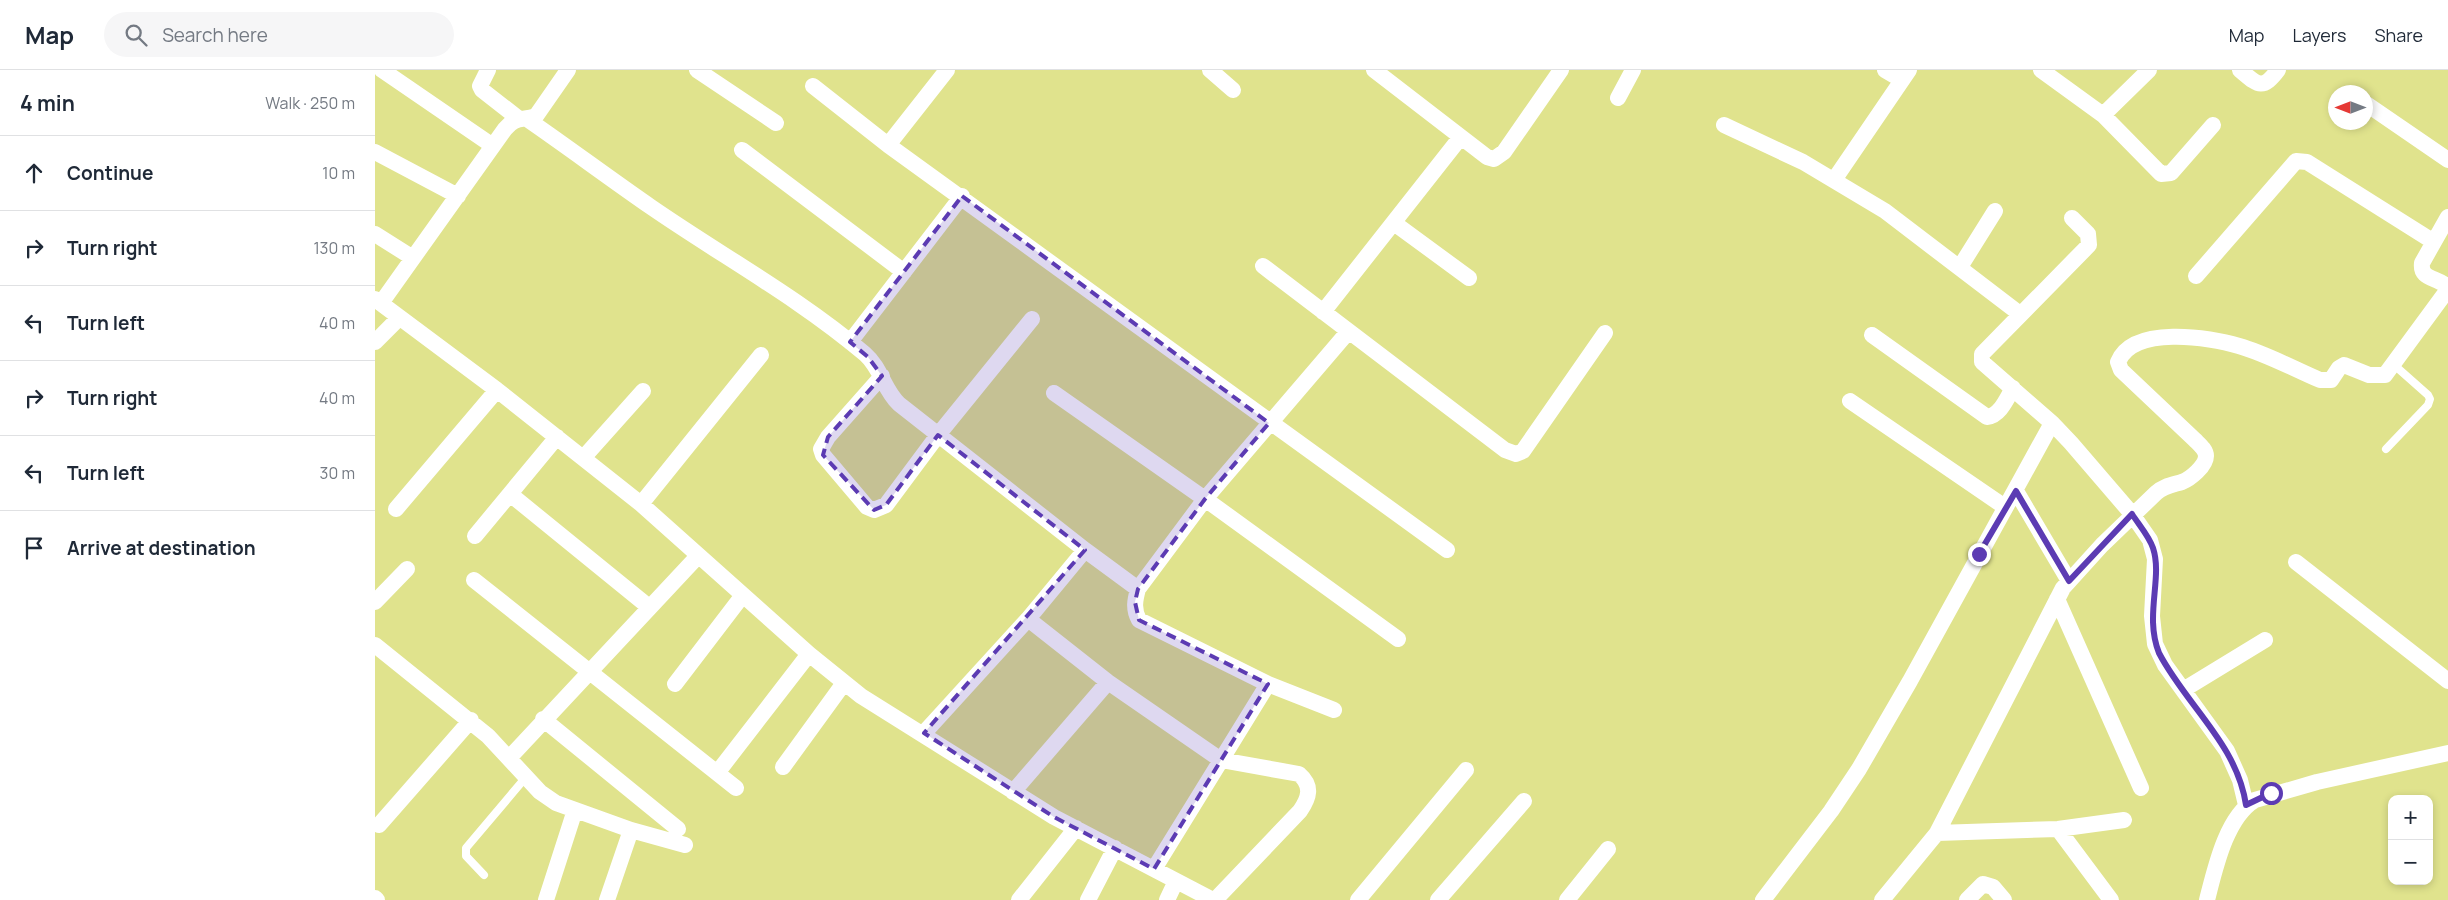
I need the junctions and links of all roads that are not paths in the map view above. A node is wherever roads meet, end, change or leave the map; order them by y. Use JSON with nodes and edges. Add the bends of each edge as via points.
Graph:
{"nodes":[{"id":1,"x":382,"y":70,"type":"edge"},
{"id":2,"x":488,"y":70,"type":"edge"},
{"id":3,"x":568,"y":70,"type":"edge"},
{"id":4,"x":697,"y":70,"type":"edge"},
{"id":5,"x":947,"y":70,"type":"edge"},
{"id":6,"x":1210,"y":70,"type":"edge"},
{"id":7,"x":1375,"y":70,"type":"edge"},
{"id":8,"x":1561,"y":70,"type":"edge"},
{"id":9,"x":1633,"y":70,"type":"edge"},
{"id":10,"x":1885,"y":70,"type":"edge"},
{"id":11,"x":2041,"y":70,"type":"edge"},
{"id":12,"x":2149,"y":70,"type":"edge"},
{"id":13,"x":2240,"y":70,"type":"edge"},
{"id":14,"x":2278,"y":70,"type":"edge"},
{"id":15,"x":1905,"y":75,"type":"edge"},
{"id":16,"x":813,"y":86,"type":"dead end"},
{"id":17,"x":1233,"y":90,"type":"dead end"},
{"id":18,"x":1618,"y":98,"type":"dead end"},
{"id":19,"x":2373,"y":108,"type":"edge"},
{"id":20,"x":2103,"y":115,"type":"junction"},
{"id":21,"x":523,"y":119,"type":"junction"},
{"id":22,"x":777,"y":124,"type":"dead end"},
{"id":23,"x":1724,"y":125,"type":"dead end"},
{"id":24,"x":2213,"y":125,"type":"dead end"},
{"id":25,"x":1460,"y":138,"type":"junction"},
{"id":26,"x":888,"y":145,"type":"junction"},
{"id":27,"x":493,"y":146,"type":"junction"},
{"id":28,"x":741,"y":150,"type":"dead end"},
{"id":29,"x":375,"y":152,"type":"edge"},
{"id":30,"x":2448,"y":160,"type":"edge"},
{"id":31,"x":1834,"y":180,"type":"junction"},
{"id":32,"x":458,"y":196,"type":"junction"},
{"id":33,"x":961,"y":196,"type":"junction"},
{"id":34,"x":1995,"y":211,"type":"dead end"},
{"id":35,"x":2448,"y":217,"type":"edge"},
{"id":36,"x":2072,"y":218,"type":"dead end"},
{"id":37,"x":1393,"y":223,"type":"junction"},
{"id":38,"x":375,"y":234,"type":"edge"},
{"id":39,"x":2434,"y":242,"type":"junction"},
{"id":40,"x":413,"y":258,"type":"junction"},
{"id":41,"x":1263,"y":266,"type":"dead end"},
{"id":42,"x":1960,"y":267,"type":"junction"},
{"id":43,"x":904,"y":272,"type":"junction"},
{"id":44,"x":2196,"y":276,"type":"dead end"},
{"id":45,"x":1469,"y":278,"type":"dead end"},
{"id":46,"x":2447,"y":288,"type":"edge"},
{"id":47,"x":378,"y":301,"type":"edge"},
{"id":48,"x":1323,"y":312,"type":"junction"},
{"id":49,"x":2020,"y":314,"type":"junction"},
{"id":50,"x":399,"y":318,"type":"junction"},
{"id":51,"x":1032,"y":320,"type":"dead end"},
{"id":52,"x":1348,"y":332,"type":"junction"},
{"id":53,"x":1605,"y":333,"type":"dead end"},
{"id":54,"x":1872,"y":335,"type":"dead end"},
{"id":55,"x":375,"y":342,"type":"edge"},
{"id":56,"x":850,"y":342,"type":"junction"},
{"id":57,"x":761,"y":355,"type":"dead end"},
{"id":58,"x":2393,"y":364,"type":"junction"},
{"id":59,"x":882,"y":376,"type":"junction"},
{"id":60,"x":2013,"y":388,"type":"junction"},
{"id":61,"x":497,"y":390,"type":"junction"},
{"id":62,"x":643,"y":392,"type":"dead end"},
{"id":63,"x":1054,"y":393,"type":"dead end"},
{"id":64,"x":1850,"y":401,"type":"dead end"},
{"id":65,"x":1269,"y":423,"type":"junction"},
{"id":66,"x":2052,"y":423,"type":"junction"},
{"id":67,"x":938,"y":435,"type":"junction"},
{"id":68,"x":557,"y":437,"type":"junction"},
{"id":69,"x":2386,"y":448,"type":"dead end"},
{"id":70,"x":584,"y":457,"type":"junction"},
{"id":71,"x":2016,"y":491,"type":"junction"},
{"id":72,"x":510,"y":494,"type":"junction"},
{"id":73,"x":1205,"y":499,"type":"junction"},
{"id":74,"x":641,"y":504,"type":"junction"},
{"id":75,"x":2005,"y":508,"type":"junction"},
{"id":76,"x":396,"y":509,"type":"dead end"},
{"id":77,"x":2132,"y":514,"type":"junction"},
{"id":78,"x":475,"y":536,"type":"dead end"},
{"id":79,"x":1085,"y":550,"type":"junction"},
{"id":80,"x":1447,"y":550,"type":"dead end"},
{"id":81,"x":698,"y":556,"type":"junction"},
{"id":82,"x":2296,"y":562,"type":"dead end"},
{"id":83,"x":407,"y":569,"type":"dead end"},
{"id":84,"x":473,"y":580,"type":"dead end"},
{"id":85,"x":2069,"y":581,"type":"junction"},
{"id":86,"x":1138,"y":589,"type":"junction"},
{"id":87,"x":743,"y":595,"type":"junction"},
{"id":88,"x":2057,"y":598,"type":"junction"},
{"id":89,"x":375,"y":602,"type":"edge"},
{"id":90,"x":649,"y":607,"type":"junction"},
{"id":91,"x":1028,"y":619,"type":"junction"},
{"id":92,"x":1398,"y":639,"type":"dead end"},
{"id":93,"x":2265,"y":640,"type":"dead end"},
{"id":94,"x":375,"y":645,"type":"edge"},
{"id":95,"x":809,"y":654,"type":"junction"},
{"id":96,"x":589,"y":670,"type":"junction"},
{"id":97,"x":2448,"y":681,"type":"edge"},
{"id":98,"x":844,"y":682,"type":"junction"},
{"id":99,"x":1108,"y":682,"type":"junction"},
{"id":100,"x":675,"y":684,"type":"dead end"},
{"id":101,"x":1268,"y":684,"type":"junction"},
{"id":102,"x":2183,"y":690,"type":"junction"},
{"id":103,"x":1334,"y":710,"type":"dead end"},
{"id":104,"x":543,"y":719,"type":"junction"},
{"id":105,"x":471,"y":720,"type":"junction"},
{"id":106,"x":923,"y":733,"type":"junction"},
{"id":107,"x":2448,"y":752,"type":"edge"},
{"id":108,"x":510,"y":757,"type":"junction"},
{"id":109,"x":1221,"y":760,"type":"junction"},
{"id":110,"x":783,"y":767,"type":"dead end"},
{"id":111,"x":1466,"y":770,"type":"dead end"},
{"id":112,"x":717,"y":773,"type":"junction"},
{"id":113,"x":526,"y":777,"type":"junction"},
{"id":114,"x":736,"y":788,"type":"dead end"},
{"id":115,"x":2141,"y":788,"type":"dead end"},
{"id":116,"x":1013,"y":792,"type":"junction"},
{"id":117,"x":1524,"y":800,"type":"dead end"},
{"id":118,"x":2246,"y":805,"type":"junction"},
{"id":119,"x":575,"y":810,"type":"junction"},
{"id":120,"x":2124,"y":820,"type":"dead end"},
{"id":121,"x":379,"y":825,"type":"dead end"},
{"id":122,"x":1076,"y":828,"type":"junction"},
{"id":123,"x":678,"y":829,"type":"dead end"},
{"id":124,"x":2058,"y":829,"type":"junction"},
{"id":125,"x":631,"y":830,"type":"junction"},
{"id":126,"x":1937,"y":833,"type":"junction"},
{"id":127,"x":685,"y":845,"type":"dead end"},
{"id":128,"x":1115,"y":848,"type":"junction"},
{"id":129,"x":1608,"y":849,"type":"dead end"},
{"id":130,"x":1154,"y":869,"type":"junction"},
{"id":131,"x":484,"y":875,"type":"dead end"},
{"id":132,"x":1176,"y":881,"type":"junction"},
{"id":133,"x":546,"y":900,"type":"edge"},
{"id":134,"x":607,"y":900,"type":"edge"},
{"id":135,"x":1019,"y":900,"type":"edge"},
{"id":136,"x":1088,"y":900,"type":"edge"},
{"id":137,"x":1167,"y":900,"type":"edge"},
{"id":138,"x":1214,"y":900,"type":"edge"},
{"id":139,"x":1358,"y":900,"type":"edge"},
{"id":140,"x":1438,"y":900,"type":"edge"},
{"id":141,"x":1567,"y":900,"type":"edge"},
{"id":142,"x":1763,"y":900,"type":"edge"},
{"id":143,"x":1882,"y":900,"type":"edge"},
{"id":144,"x":1967,"y":900,"type":"edge"},
{"id":145,"x":2004,"y":900,"type":"edge"},
{"id":146,"x":2111,"y":900,"type":"edge"},
{"id":147,"x":2207,"y":900,"type":"edge"}],
"edges":[{"from":1,"to":27,"type":"street"},
{"from":2,"to":21,"type":"street","via":[[481,81],[482,90]]},
{"from":3,"to":21,"type":"street","via":[[536,116]]},
{"from":4,"to":22,"type":"street"},
{"from":5,"to":26,"type":"street"},
{"from":6,"to":17,"type":"street"},
{"from":7,"to":25,"type":"street"},
{"from":8,"to":25,"type":"street","via":[[1500,156],[1494,159],[1487,157]]},
{"from":9,"to":18,"type":"street"},
{"from":10,"to":15,"type":"street"},
{"from":11,"to":20,"type":"street"},
{"from":12,"to":20,"type":"street"},
{"from":13,"to":14,"type":"street","via":[[2261,84],[2269,81]]},
{"from":15,"to":31,"type":"street"},
{"from":16,"to":26,"type":"street"},
{"from":19,"to":30,"type":"street"},
{"from":20,"to":24,"type":"street","via":[[2165,175],[2171,173]]},
{"from":21,"to":27,"type":"street","via":[[511,122]]},
{"from":21,"to":56,"type":"street","via":[[812,313]]},
{"from":23,"to":31,"type":"street","via":[[1782,151]]},
{"from":25,"to":37,"type":"street"},
{"from":26,"to":33,"type":"street"},
{"from":27,"to":32,"type":"street"},
{"from":28,"to":43,"type":"street"},
{"from":29,"to":32,"type":"street"},
{"from":31,"to":42,"type":"street","via":[[1885,211]]},
{"from":32,"to":40,"type":"street"},
{"from":33,"to":43,"type":"street"},
{"from":33,"to":65,"type":"street"},
{"from":34,"to":42,"type":"street"},
{"from":35,"to":39,"type":"street"},
{"from":36,"to":49,"type":"street","via":[[2088,234],[2089,245]]},
{"from":37,"to":45,"type":"street"},
{"from":37,"to":48,"type":"street"},
{"from":38,"to":40,"type":"street"},
{"from":39,"to":44,"type":"street","via":[[2307,162],[2296,160]]},
{"from":39,"to":46,"type":"street","via":[[2421,263],[2421,269],[2425,276]]},
{"from":40,"to":47,"type":"street"},
{"from":41,"to":48,"type":"street"},
{"from":42,"to":49,"type":"street"},
{"from":43,"to":56,"type":"street"},
{"from":46,"to":58,"type":"street"},
{"from":47,"to":50,"type":"street"},
{"from":48,"to":52,"type":"street"},
{"from":49,"to":60,"type":"street","via":[[1981,358],[1983,364]]},
{"from":50,"to":55,"type":"street"},
{"from":50,"to":61,"type":"street"},
{"from":51,"to":67,"type":"street"},
{"from":52,"to":53,"type":"street","via":[[1505,450],[1516,454],[1523,451]]},
{"from":52,"to":65,"type":"street"},
{"from":54,"to":60,"type":"street","via":[[1987,417],[1998,412]]},
{"from":56,"to":59,"type":"street","via":[[868,356]]},
{"from":57,"to":74,"type":"street"},
{"from":58,"to":69,"type":"lane","via":[[2430,399],[2428,405]]},
{"from":58,"to":77,"type":"street","via":[[2385,375],[2376,377],[2344,366],[2326,381],[2230,344],[2171,336],[2135,345],[2121,356],[2118,362],[2121,370],[2204,449],[2206,456],[2190,478],[2159,490]]},
{"from":59,"to":67,"type":"street","via":[[892,397]]},
{"from":59,"to":67,"type":"street","via":[[821,449],[867,506],[874,510],[885,505]]},
{"from":60,"to":66,"type":"street"},
{"from":61,"to":68,"type":"street"},
{"from":61,"to":76,"type":"street"},
{"from":62,"to":70,"type":"street"},
{"from":63,"to":73,"type":"street"},
{"from":64,"to":75,"type":"street"},
{"from":65,"to":73,"type":"street"},
{"from":65,"to":80,"type":"street"},
{"from":66,"to":71,"type":"street"},
{"from":66,"to":77,"type":"street"},
{"from":67,"to":79,"type":"street"},
{"from":68,"to":70,"type":"street"},
{"from":68,"to":72,"type":"street"},
{"from":70,"to":74,"type":"street"},
{"from":71,"to":75,"type":"street"},
{"from":71,"to":85,"type":"street"},
{"from":72,"to":78,"type":"street"},
{"from":72,"to":90,"type":"street"},
{"from":73,"to":86,"type":"street"},
{"from":73,"to":92,"type":"street"},
{"from":74,"to":81,"type":"street"},
{"from":75,"to":142,"type":"street","via":[[1859,770]]},
{"from":77,"to":85,"type":"street"},
{"from":77,"to":102,"type":"street","via":[[2150,540],[2154,552],[2152,616],[2155,644]]},
{"from":79,"to":86,"type":"street"},
{"from":79,"to":91,"type":"street"},
{"from":81,"to":87,"type":"street"},
{"from":81,"to":90,"type":"street"},
{"from":82,"to":97,"type":"street"},
{"from":83,"to":89,"type":"street"},
{"from":84,"to":96,"type":"street"},
{"from":85,"to":88,"type":"street"},
{"from":86,"to":101,"type":"street","via":[[1135,602],[1139,620]]},
{"from":87,"to":95,"type":"street"},
{"from":87,"to":100,"type":"street"},
{"from":88,"to":115,"type":"street"},
{"from":88,"to":126,"type":"street"},
{"from":90,"to":96,"type":"street"},
{"from":91,"to":99,"type":"street"},
{"from":91,"to":106,"type":"street"},
{"from":93,"to":102,"type":"street"},
{"from":94,"to":105,"type":"street"},
{"from":95,"to":98,"type":"street"},
{"from":95,"to":112,"type":"street"},
{"from":96,"to":104,"type":"street"},
{"from":96,"to":112,"type":"street"},
{"from":98,"to":106,"type":"street"},
{"from":98,"to":110,"type":"street"},
{"from":99,"to":109,"type":"street"},
{"from":99,"to":116,"type":"street"},
{"from":101,"to":103,"type":"street"},
{"from":101,"to":109,"type":"street"},
{"from":102,"to":118,"type":"street","via":[[2227,751],[2240,780]]},
{"from":104,"to":108,"type":"street"},
{"from":104,"to":123,"type":"street"},
{"from":105,"to":108,"type":"street"},
{"from":105,"to":121,"type":"street"},
{"from":106,"to":116,"type":"street"},
{"from":107,"to":118,"type":"street","via":[[2271,793]]},
{"from":108,"to":113,"type":"street"},
{"from":109,"to":130,"type":"street"},
{"from":109,"to":138,"type":"street","via":[[1299,774],[1306,780],[1309,798]]},
{"from":111,"to":139,"type":"street"},
{"from":112,"to":114,"type":"street"},
{"from":113,"to":119,"type":"street","via":[[539,792]]},
{"from":113,"to":131,"type":"lane","via":[[466,848],[466,856]]},
{"from":116,"to":122,"type":"street"},
{"from":117,"to":140,"type":"street"},
{"from":118,"to":147,"type":"street","via":[[2229,832]]},
{"from":119,"to":125,"type":"street"},
{"from":119,"to":133,"type":"street"},
{"from":120,"to":124,"type":"street"},
{"from":122,"to":128,"type":"street"},
{"from":122,"to":135,"type":"street"},
{"from":124,"to":126,"type":"street"},
{"from":124,"to":146,"type":"street"},
{"from":125,"to":127,"type":"street"},
{"from":125,"to":134,"type":"street"},
{"from":126,"to":143,"type":"street"},
{"from":128,"to":130,"type":"street"},
{"from":128,"to":136,"type":"street"},
{"from":129,"to":141,"type":"street"},
{"from":130,"to":132,"type":"street"},
{"from":132,"to":137,"type":"street"},
{"from":132,"to":138,"type":"street"},
{"from":144,"to":145,"type":"street","via":[[1983,884],[1993,887]]}]}
